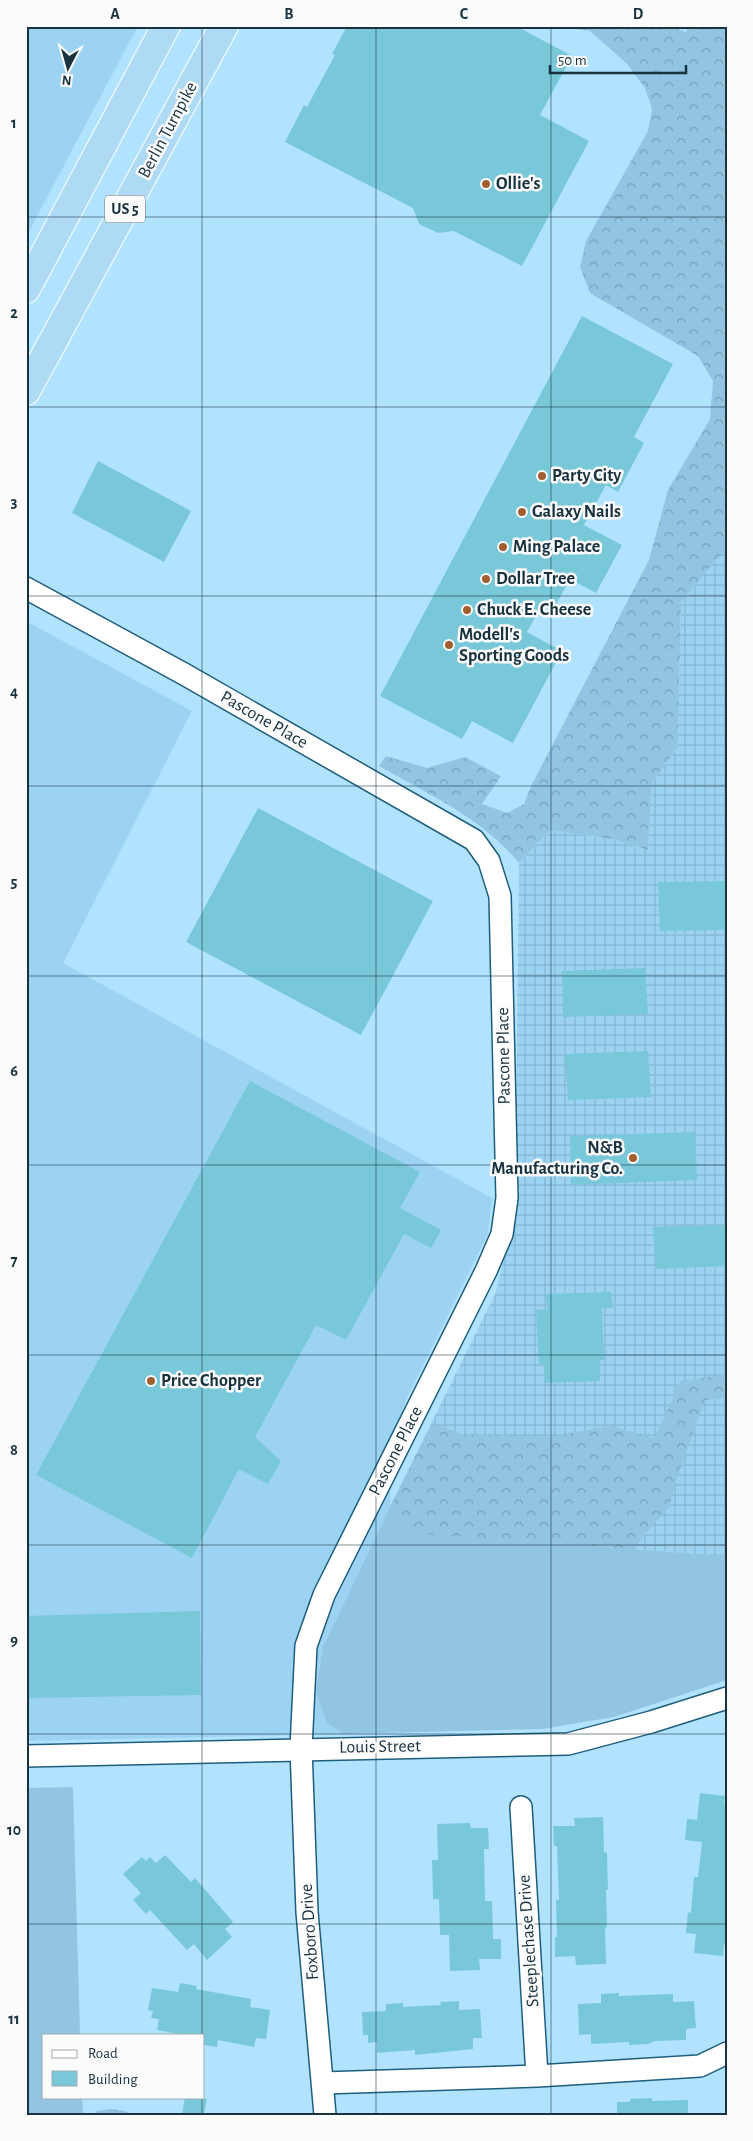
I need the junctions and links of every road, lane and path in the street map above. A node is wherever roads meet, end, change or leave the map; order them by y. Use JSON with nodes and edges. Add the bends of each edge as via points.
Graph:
{"nodes":[{"id":1,"x":166,"y":26,"type":"edge"},
{"id":2,"x":224,"y":26,"type":"edge"},
{"id":3,"x":26,"y":289,"type":"edge"},
{"id":4,"x":26,"y":392,"type":"edge"},
{"id":5,"x":26,"y":588,"type":"edge"},
{"id":6,"x":727,"y":1698,"type":"edge"},
{"id":7,"x":301,"y":1748,"type":"junction"},
{"id":8,"x":26,"y":1756,"type":"edge"},
{"id":9,"x":520,"y":1807,"type":"dead end"},
{"id":10,"x":727,"y":2053,"type":"edge"},
{"id":11,"x":537,"y":2076,"type":"junction"},
{"id":12,"x":323,"y":2083,"type":"junction"},
{"id":13,"x":325,"y":2115,"type":"edge"}],
"edges":[{"from":1,"to":3,"type":"highway","number":"US 5"},
{"from":2,"to":4,"type":"highway","name":"Berlin Turnpike","number":"US 5"},
{"from":5,"to":7,"type":"street","name":"Pascone Place","via":[[184,674],[474,840],[489,861],[500,896],[507,1194],[502,1234],[324,1596],[306,1646]]},
{"from":6,"to":7,"type":"street","name":"Louis Street","via":[[568,1744]]},
{"from":7,"to":8,"type":"street","name":"Louis Street"},
{"from":7,"to":12,"type":"street","name":"Foxboro Drive","via":[[307,1912]]},
{"from":9,"to":11,"type":"street","name":"Steeplechase Drive"},
{"from":10,"to":11,"type":"street","via":[[700,2066]]},
{"from":11,"to":12,"type":"street"},
{"from":12,"to":13,"type":"street","name":"Foxboro Drive"}]}
